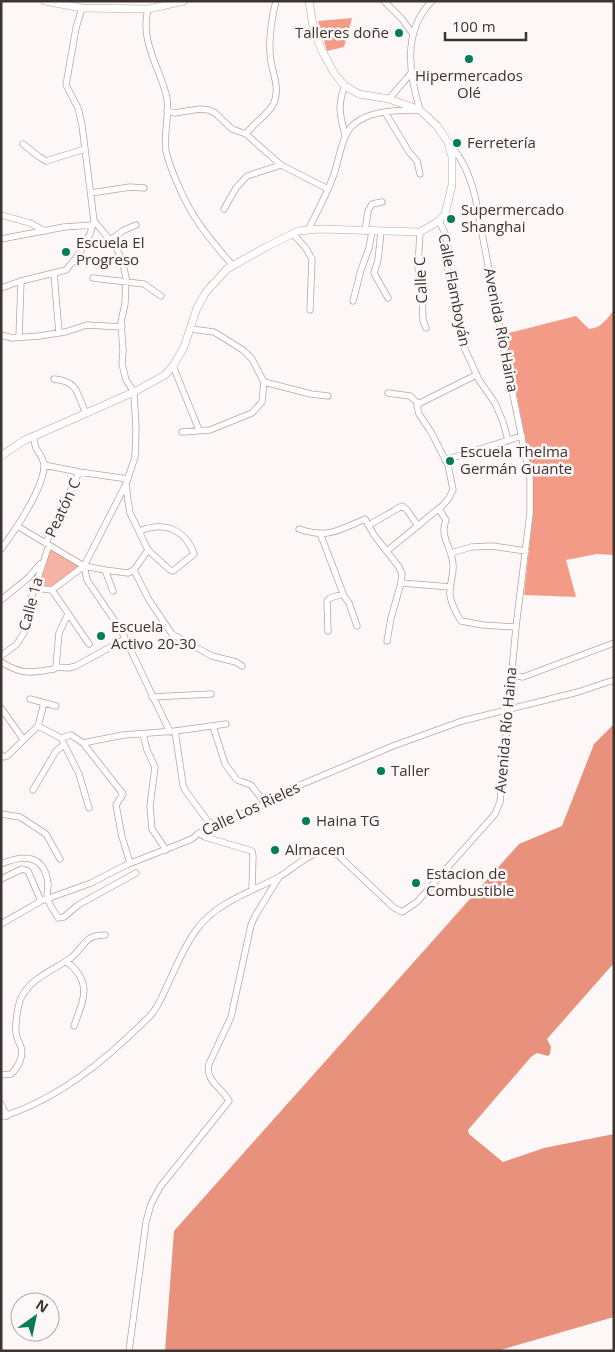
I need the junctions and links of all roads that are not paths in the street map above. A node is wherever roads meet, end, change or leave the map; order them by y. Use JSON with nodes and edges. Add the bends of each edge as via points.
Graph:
{"nodes":[{"id":1,"x":45,"y":1,"type":"edge"},
{"id":2,"x":182,"y":1,"type":"edge"},
{"id":3,"x":276,"y":1,"type":"edge"},
{"id":4,"x":384,"y":1,"type":"edge"},
{"id":5,"x":432,"y":1,"type":"edge"},
{"id":6,"x":309,"y":2,"type":"edge"},
{"id":7,"x":82,"y":8,"type":"junction"},
{"id":8,"x":148,"y":9,"type":"junction"},
{"id":9,"x":412,"y":33,"type":"junction"},
{"id":10,"x":411,"y":73,"type":"junction"},
{"id":11,"x":346,"y":86,"type":"junction"},
{"id":12,"x":389,"y":99,"type":"junction"},
{"id":13,"x":167,"y":110,"type":"junction"},
{"id":14,"x":420,"y":110,"type":"junction"},
{"id":15,"x":385,"y":112,"type":"junction"},
{"id":16,"x":246,"y":134,"type":"junction"},
{"id":17,"x":345,"y":135,"type":"junction"},
{"id":18,"x":448,"y":142,"type":"junction"},
{"id":19,"x":23,"y":144,"type":"dead end"},
{"id":20,"x":85,"y":149,"type":"junction"},
{"id":21,"x":281,"y":165,"type":"junction"},
{"id":22,"x":420,"y":174,"type":"dead end"},
{"id":23,"x":144,"y":188,"type":"dead end"},
{"id":24,"x":328,"y":189,"type":"junction"},
{"id":25,"x":91,"y":193,"type":"junction"},
{"id":26,"x":382,"y":202,"type":"dead end"},
{"id":27,"x":224,"y":209,"type":"dead end"},
{"id":28,"x":1,"y":215,"type":"edge"},
{"id":29,"x":439,"y":221,"type":"junction"},
{"id":30,"x":94,"y":223,"type":"junction"},
{"id":31,"x":136,"y":225,"type":"dead end"},
{"id":32,"x":308,"y":230,"type":"junction"},
{"id":33,"x":45,"y":231,"type":"junction"},
{"id":34,"x":368,"y":231,"type":"junction"},
{"id":35,"x":381,"y":232,"type":"junction"},
{"id":36,"x":420,"y":232,"type":"junction"},
{"id":37,"x":293,"y":234,"type":"junction"},
{"id":38,"x":1,"y":239,"type":"edge"},
{"id":39,"x":110,"y":240,"type":"junction"},
{"id":40,"x":233,"y":266,"type":"junction"},
{"id":41,"x":54,"y":272,"type":"junction"},
{"id":42,"x":93,"y":278,"type":"dead end"},
{"id":43,"x":21,"y":281,"type":"junction"},
{"id":44,"x":126,"y":281,"type":"junction"},
{"id":45,"x":1,"y":288,"type":"edge"},
{"id":46,"x":161,"y":296,"type":"dead end"},
{"id":47,"x":388,"y":298,"type":"dead end"},
{"id":48,"x":353,"y":301,"type":"dead end"},
{"id":49,"x":310,"y":310,"type":"dead end"},
{"id":50,"x":122,"y":327,"type":"junction"},
{"id":51,"x":426,"y":328,"type":"dead end"},
{"id":52,"x":191,"y":329,"type":"junction"},
{"id":53,"x":59,"y":333,"type":"junction"},
{"id":54,"x":1,"y":335,"type":"edge"},
{"id":55,"x":19,"y":337,"type":"junction"},
{"id":56,"x":173,"y":366,"type":"junction"},
{"id":57,"x":476,"y":375,"type":"junction"},
{"id":58,"x":54,"y":379,"type":"dead end"},
{"id":59,"x":264,"y":382,"type":"junction"},
{"id":60,"x":134,"y":392,"type":"junction"},
{"id":61,"x":388,"y":393,"type":"dead end"},
{"id":62,"x":328,"y":396,"type":"dead end"},
{"id":63,"x":419,"y":403,"type":"junction"},
{"id":64,"x":86,"y":413,"type":"junction"},
{"id":65,"x":199,"y":430,"type":"junction"},
{"id":66,"x":182,"y":432,"type":"dead end"},
{"id":67,"x":33,"y":436,"type":"junction"},
{"id":68,"x":522,"y":436,"type":"junction"},
{"id":69,"x":508,"y":440,"type":"junction"},
{"id":70,"x":3,"y":452,"type":"edge"},
{"id":71,"x":445,"y":460,"type":"junction"},
{"id":72,"x":44,"y":465,"type":"junction"},
{"id":73,"x":79,"y":472,"type":"junction"},
{"id":74,"x":127,"y":482,"type":"junction"},
{"id":75,"x":438,"y":509,"type":"junction"},
{"id":76,"x":369,"y":525,"type":"junction"},
{"id":77,"x":17,"y":526,"type":"junction"},
{"id":78,"x":418,"y":526,"type":"junction"},
{"id":79,"x":298,"y":529,"type":"dead end"},
{"id":80,"x":140,"y":531,"type":"junction"},
{"id":81,"x":320,"y":534,"type":"junction"},
{"id":82,"x":48,"y":544,"type":"junction"},
{"id":83,"x":1,"y":549,"type":"edge"},
{"id":84,"x":148,"y":550,"type":"junction"},
{"id":85,"x":387,"y":551,"type":"junction"},
{"id":86,"x":526,"y":551,"type":"junction"},
{"id":87,"x":451,"y":553,"type":"junction"},
{"id":88,"x":43,"y":561,"type":"junction"},
{"id":89,"x":84,"y":566,"type":"junction"},
{"id":90,"x":104,"y":570,"type":"junction"},
{"id":91,"x":134,"y":570,"type":"junction"},
{"id":92,"x":401,"y":583,"type":"junction"},
{"id":93,"x":451,"y":587,"type":"junction"},
{"id":94,"x":34,"y":588,"type":"junction"},
{"id":95,"x":52,"y":590,"type":"junction"},
{"id":96,"x":113,"y":591,"type":"dead end"},
{"id":97,"x":343,"y":594,"type":"junction"},
{"id":98,"x":1,"y":600,"type":"edge"},
{"id":99,"x":68,"y":614,"type":"junction"},
{"id":100,"x":357,"y":626,"type":"dead end"},
{"id":101,"x":516,"y":626,"type":"junction"},
{"id":102,"x":328,"y":631,"type":"dead end"},
{"id":103,"x":125,"y":639,"type":"junction"},
{"id":104,"x":387,"y":641,"type":"dead end"},
{"id":105,"x":614,"y":643,"type":"edge"},
{"id":106,"x":89,"y":644,"type":"dead end"},
{"id":107,"x":1,"y":656,"type":"edge"},
{"id":108,"x":1,"y":662,"type":"edge"},
{"id":109,"x":242,"y":666,"type":"dead end"},
{"id":110,"x":56,"y":667,"type":"junction"},
{"id":111,"x":511,"y":675,"type":"junction"},
{"id":112,"x":614,"y":680,"type":"edge"},
{"id":113,"x":211,"y":694,"type":"dead end"},
{"id":114,"x":152,"y":697,"type":"junction"},
{"id":115,"x":30,"y":699,"type":"dead end"},
{"id":116,"x":44,"y":702,"type":"junction"},
{"id":117,"x":56,"y":706,"type":"dead end"},
{"id":118,"x":508,"y":709,"type":"junction"},
{"id":119,"x":2,"y":710,"type":"edge"},
{"id":120,"x":226,"y":724,"type":"dead end"},
{"id":121,"x":38,"y":726,"type":"junction"},
{"id":122,"x":213,"y":726,"type":"junction"},
{"id":123,"x":173,"y":731,"type":"junction"},
{"id":124,"x":143,"y":734,"type":"junction"},
{"id":125,"x":61,"y":738,"type":"junction"},
{"id":126,"x":23,"y":739,"type":"junction"},
{"id":127,"x":83,"y":742,"type":"junction"},
{"id":128,"x":64,"y":745,"type":"junction"},
{"id":129,"x":1,"y":755,"type":"edge"},
{"id":130,"x":33,"y":790,"type":"dead end"},
{"id":131,"x":265,"y":803,"type":"junction"},
{"id":132,"x":89,"y":808,"type":"dead end"},
{"id":133,"x":1,"y":814,"type":"edge"},
{"id":134,"x":215,"y":826,"type":"junction"},
{"id":135,"x":199,"y":833,"type":"junction"},
{"id":136,"x":166,"y":850,"type":"junction"},
{"id":137,"x":60,"y":859,"type":"dead end"},
{"id":138,"x":130,"y":863,"type":"junction"},
{"id":139,"x":1,"y":864,"type":"edge"},
{"id":140,"x":136,"y":873,"type":"dead end"},
{"id":141,"x":279,"y":876,"type":"junction"},
{"id":142,"x":1,"y":878,"type":"edge"},
{"id":143,"x":252,"y":890,"type":"junction"},
{"id":144,"x":44,"y":900,"type":"junction"},
{"id":145,"x":1,"y":924,"type":"edge"},
{"id":146,"x":106,"y":934,"type":"dead end"},
{"id":147,"x":66,"y":961,"type":"junction"},
{"id":148,"x":74,"y":1026,"type":"dead end"},
{"id":149,"x":1,"y":1075,"type":"edge"},
{"id":150,"x":1,"y":1104,"type":"edge"},
{"id":151,"x":4,"y":1117,"type":"edge"},
{"id":152,"x":129,"y":1351,"type":"edge"}],
"edges":[{"from":1,"to":7,"type":"main road"},
{"from":2,"to":8,"type":"main road"},
{"from":3,"to":16,"type":"street","via":[[270,50],[277,85],[275,100],[269,111]]},
{"from":4,"to":9,"type":"street"},
{"from":5,"to":9,"type":"street"},
{"from":6,"to":11,"type":"main road","via":[[321,49],[334,73]]},
{"from":7,"to":8,"type":"main road"},
{"from":7,"to":20,"type":"street","via":[[66,85],[78,108]]},
{"from":8,"to":13,"type":"street","via":[[148,46],[166,95]]},
{"from":9,"to":10,"type":"street"},
{"from":10,"to":12,"type":"street"},
{"from":10,"to":14,"type":"street"},
{"from":11,"to":12,"type":"main road","via":[[359,94]]},
{"from":11,"to":17,"type":"street","via":[[339,104]]},
{"from":12,"to":14,"type":"main road"},
{"from":13,"to":16,"type":"street","via":[[174,113],[209,110],[232,129]]},
{"from":13,"to":40,"type":"street","via":[[166,152],[185,202],[202,229]]},
{"from":14,"to":15,"type":"street"},
{"from":14,"to":18,"type":"main road"},
{"from":15,"to":17,"type":"street","via":[[357,121]]},
{"from":15,"to":22,"type":"street","via":[[417,161]]},
{"from":16,"to":21,"type":"street"},
{"from":17,"to":24,"type":"street"},
{"from":18,"to":29,"type":"main road","via":[[452,157],[452,186],[445,214]]},
{"from":18,"to":68,"type":"street","name":"Avenida Río Haina","via":[[470,174]]},
{"from":19,"to":20,"type":"street","via":[[46,161]]},
{"from":20,"to":25,"type":"street"},
{"from":21,"to":24,"type":"street"},
{"from":21,"to":27,"type":"street","via":[[247,176]]},
{"from":23,"to":25,"type":"street"},
{"from":24,"to":32,"type":"street"},
{"from":25,"to":30,"type":"street"},
{"from":26,"to":34,"type":"street","via":[[372,204],[368,211]]},
{"from":28,"to":33,"type":"street","via":[[30,222]]},
{"from":29,"to":36,"type":"main road"},
{"from":29,"to":57,"type":"street","name":"Calle Flamboyán","via":[[448,247],[447,267],[457,321]]},
{"from":30,"to":33,"type":"street"},
{"from":30,"to":39,"type":"street"},
{"from":30,"to":41,"type":"street","via":[[69,267]]},
{"from":31,"to":39,"type":"street"},
{"from":32,"to":34,"type":"main road"},
{"from":32,"to":37,"type":"main road"},
{"from":33,"to":38,"type":"street"},
{"from":34,"to":35,"type":"main road"},
{"from":34,"to":48,"type":"street","via":[[369,248]]},
{"from":35,"to":36,"type":"main road"},
{"from":35,"to":47,"type":"street","via":[[374,273]]},
{"from":36,"to":51,"type":"street","name":"Calle C","via":[[418,266]]},
{"from":37,"to":40,"type":"main road"},
{"from":37,"to":49,"type":"street","via":[[312,259]]},
{"from":39,"to":44,"type":"street","via":[[123,263]]},
{"from":40,"to":52,"type":"main road","via":[[206,292]]},
{"from":41,"to":43,"type":"street"},
{"from":41,"to":53,"type":"street"},
{"from":42,"to":44,"type":"street"},
{"from":43,"to":45,"type":"street"},
{"from":43,"to":55,"type":"street"},
{"from":44,"to":46,"type":"street","via":[[144,284]]},
{"from":44,"to":50,"type":"street"},
{"from":50,"to":53,"type":"street","via":[[88,325]]},
{"from":50,"to":60,"type":"street","via":[[122,364],[126,380]]},
{"from":52,"to":56,"type":"main road"},
{"from":52,"to":59,"type":"street","via":[[214,332],[243,350],[252,359]]},
{"from":53,"to":55,"type":"street"},
{"from":54,"to":55,"type":"street"},
{"from":56,"to":60,"type":"main road","via":[[165,375]]},
{"from":56,"to":65,"type":"street"},
{"from":57,"to":63,"type":"street"},
{"from":57,"to":69,"type":"street","name":"Calle Flamboyán","via":[[495,403]]},
{"from":58,"to":64,"type":"street","via":[[73,385]]},
{"from":59,"to":62,"type":"street"},
{"from":59,"to":65,"type":"street","via":[[262,402],[252,413],[210,430]]},
{"from":60,"to":64,"type":"main road"},
{"from":60,"to":74,"type":"street","via":[[135,457]]},
{"from":61,"to":63,"type":"street","via":[[410,396]]},
{"from":63,"to":71,"type":"street","via":[[417,410]]},
{"from":64,"to":67,"type":"main road"},
{"from":65,"to":66,"type":"street"},
{"from":67,"to":70,"type":"main road"},
{"from":67,"to":72,"type":"street"},
{"from":68,"to":69,"type":"street"},
{"from":68,"to":86,"type":"street","name":"Avenida Río Haina","via":[[530,478]]},
{"from":69,"to":71,"type":"street"},
{"from":71,"to":75,"type":"street","via":[[453,490]]},
{"from":72,"to":73,"type":"street"},
{"from":72,"to":77,"type":"street","via":[[41,481]]},
{"from":73,"to":74,"type":"street"},
{"from":73,"to":82,"type":"street","name":"Peatón C"},
{"from":74,"to":80,"type":"street","via":[[130,513]]},
{"from":74,"to":89,"type":"street"},
{"from":75,"to":78,"type":"street"},
{"from":75,"to":87,"type":"street","via":[[446,520],[444,536]]},
{"from":76,"to":78,"type":"street","via":[[402,506]]},
{"from":76,"to":81,"type":"street","via":[[365,519],[332,534]]},
{"from":76,"to":85,"type":"street"},
{"from":77,"to":82,"type":"street"},
{"from":77,"to":83,"type":"street"},
{"from":78,"to":85,"type":"street"},
{"from":79,"to":81,"type":"street"},
{"from":80,"to":84,"type":"street"},
{"from":80,"to":84,"type":"street","via":[[153,526],[175,530],[183,535],[194,554],[173,570]]},
{"from":81,"to":97,"type":"street"},
{"from":82,"to":88,"type":"street","name":"Calle 1a"},
{"from":82,"to":89,"type":"street"},
{"from":84,"to":91,"type":"street"},
{"from":85,"to":92,"type":"street","via":[[402,574]]},
{"from":86,"to":87,"type":"street","via":[[485,546]]},
{"from":86,"to":101,"type":"street","name":"Avenida Río Haina"},
{"from":87,"to":93,"type":"street"},
{"from":88,"to":94,"type":"street","name":"Calle 1a"},
{"from":88,"to":98,"type":"street"},
{"from":89,"to":90,"type":"street"},
{"from":89,"to":95,"type":"street"},
{"from":89,"to":103,"type":"street","via":[[87,580]]},
{"from":90,"to":91,"type":"street","via":[[128,573]]},
{"from":90,"to":96,"type":"street"},
{"from":91,"to":109,"type":"street","via":[[172,634],[212,656]]},
{"from":92,"to":93,"type":"street"},
{"from":92,"to":104,"type":"street"},
{"from":93,"to":101,"type":"street","via":[[454,609],[461,621]]},
{"from":94,"to":95,"type":"street"},
{"from":94,"to":107,"type":"street","name":"Calle 1a","via":[[22,637]]},
{"from":95,"to":99,"type":"street"},
{"from":97,"to":100,"type":"street"},
{"from":97,"to":102,"type":"street","via":[[327,601]]},
{"from":99,"to":106,"type":"street"},
{"from":99,"to":110,"type":"street","via":[[60,633]]},
{"from":101,"to":111,"type":"street","name":"Avenida Río Haina"},
{"from":103,"to":110,"type":"street","via":[[76,666]]},
{"from":103,"to":114,"type":"street"},
{"from":105,"to":111,"type":"street","via":[[523,677]]},
{"from":108,"to":110,"type":"street","via":[[14,670],[31,673]]},
{"from":111,"to":118,"type":"street","name":"Avenida Río Haina"},
{"from":112,"to":118,"type":"street","name":"Calle Los Rieles"},
{"from":113,"to":114,"type":"street"},
{"from":114,"to":123,"type":"street"},
{"from":115,"to":116,"type":"street"},
{"from":116,"to":117,"type":"street"},
{"from":116,"to":121,"type":"street"},
{"from":118,"to":131,"type":"street","name":"Calle Los Rieles","via":[[462,721],[393,746]]},
{"from":118,"to":141,"type":"street","name":"Avenida Río Haina","via":[[500,802],[495,814],[409,908],[402,912],[393,907],[332,852],[313,855]]},
{"from":119,"to":126,"type":"street"},
{"from":120,"to":122,"type":"street"},
{"from":121,"to":125,"type":"street"},
{"from":121,"to":126,"type":"street"},
{"from":122,"to":123,"type":"street"},
{"from":122,"to":131,"type":"street","via":[[226,764],[237,780],[251,786]]},
{"from":123,"to":124,"type":"street"},
{"from":123,"to":134,"type":"street","via":[[187,795]]},
{"from":124,"to":127,"type":"street"},
{"from":124,"to":136,"type":"street","via":[[155,767],[150,806],[152,829]]},
{"from":125,"to":127,"type":"street","via":[[71,735]]},
{"from":125,"to":128,"type":"street"},
{"from":126,"to":129,"type":"street","via":[[7,756]]},
{"from":127,"to":138,"type":"street","via":[[123,794],[116,805]]},
{"from":128,"to":130,"type":"street","via":[[56,752]]},
{"from":128,"to":132,"type":"street","via":[[79,774]]},
{"from":131,"to":134,"type":"street","name":"Calle Los Rieles"},
{"from":133,"to":137,"type":"street","via":[[20,817],[46,834]]},
{"from":134,"to":135,"type":"street","name":"Calle Los Rieles"},
{"from":135,"to":136,"type":"street","name":"Calle Los Rieles"},
{"from":135,"to":143,"type":"street","via":[[252,851]]},
{"from":136,"to":138,"type":"street","name":"Calle Los Rieles"},
{"from":138,"to":144,"type":"street","name":"Calle Los Rieles","via":[[91,883]]},
{"from":139,"to":144,"type":"street","via":[[14,858],[30,857],[41,864],[48,885]]},
{"from":140,"to":144,"type":"street","via":[[78,905],[64,918],[58,918]]},
{"from":141,"to":143,"type":"street","name":"Avenida Río Haina"},
{"from":141,"to":152,"type":"street","via":[[255,916],[231,1017],[208,1064],[210,1078],[229,1101],[160,1187],[151,1204]]},
{"from":142,"to":144,"type":"street","via":[[25,869]]},
{"from":143,"to":151,"type":"street","name":"Avenida Río Haina","via":[[219,908],[197,929],[158,1005],[117,1047],[67,1086],[25,1110]]},
{"from":144,"to":145,"type":"street","name":"Calle Los Rieles"},
{"from":146,"to":147,"type":"street","via":[[96,935],[83,943]]},
{"from":147,"to":148,"type":"street","via":[[81,976],[84,990]]},
{"from":147,"to":149,"type":"street","via":[[27,988],[20,999],[16,1033],[22,1050],[19,1063],[11,1074]]},
{"from":150,"to":151,"type":"street"}]}
